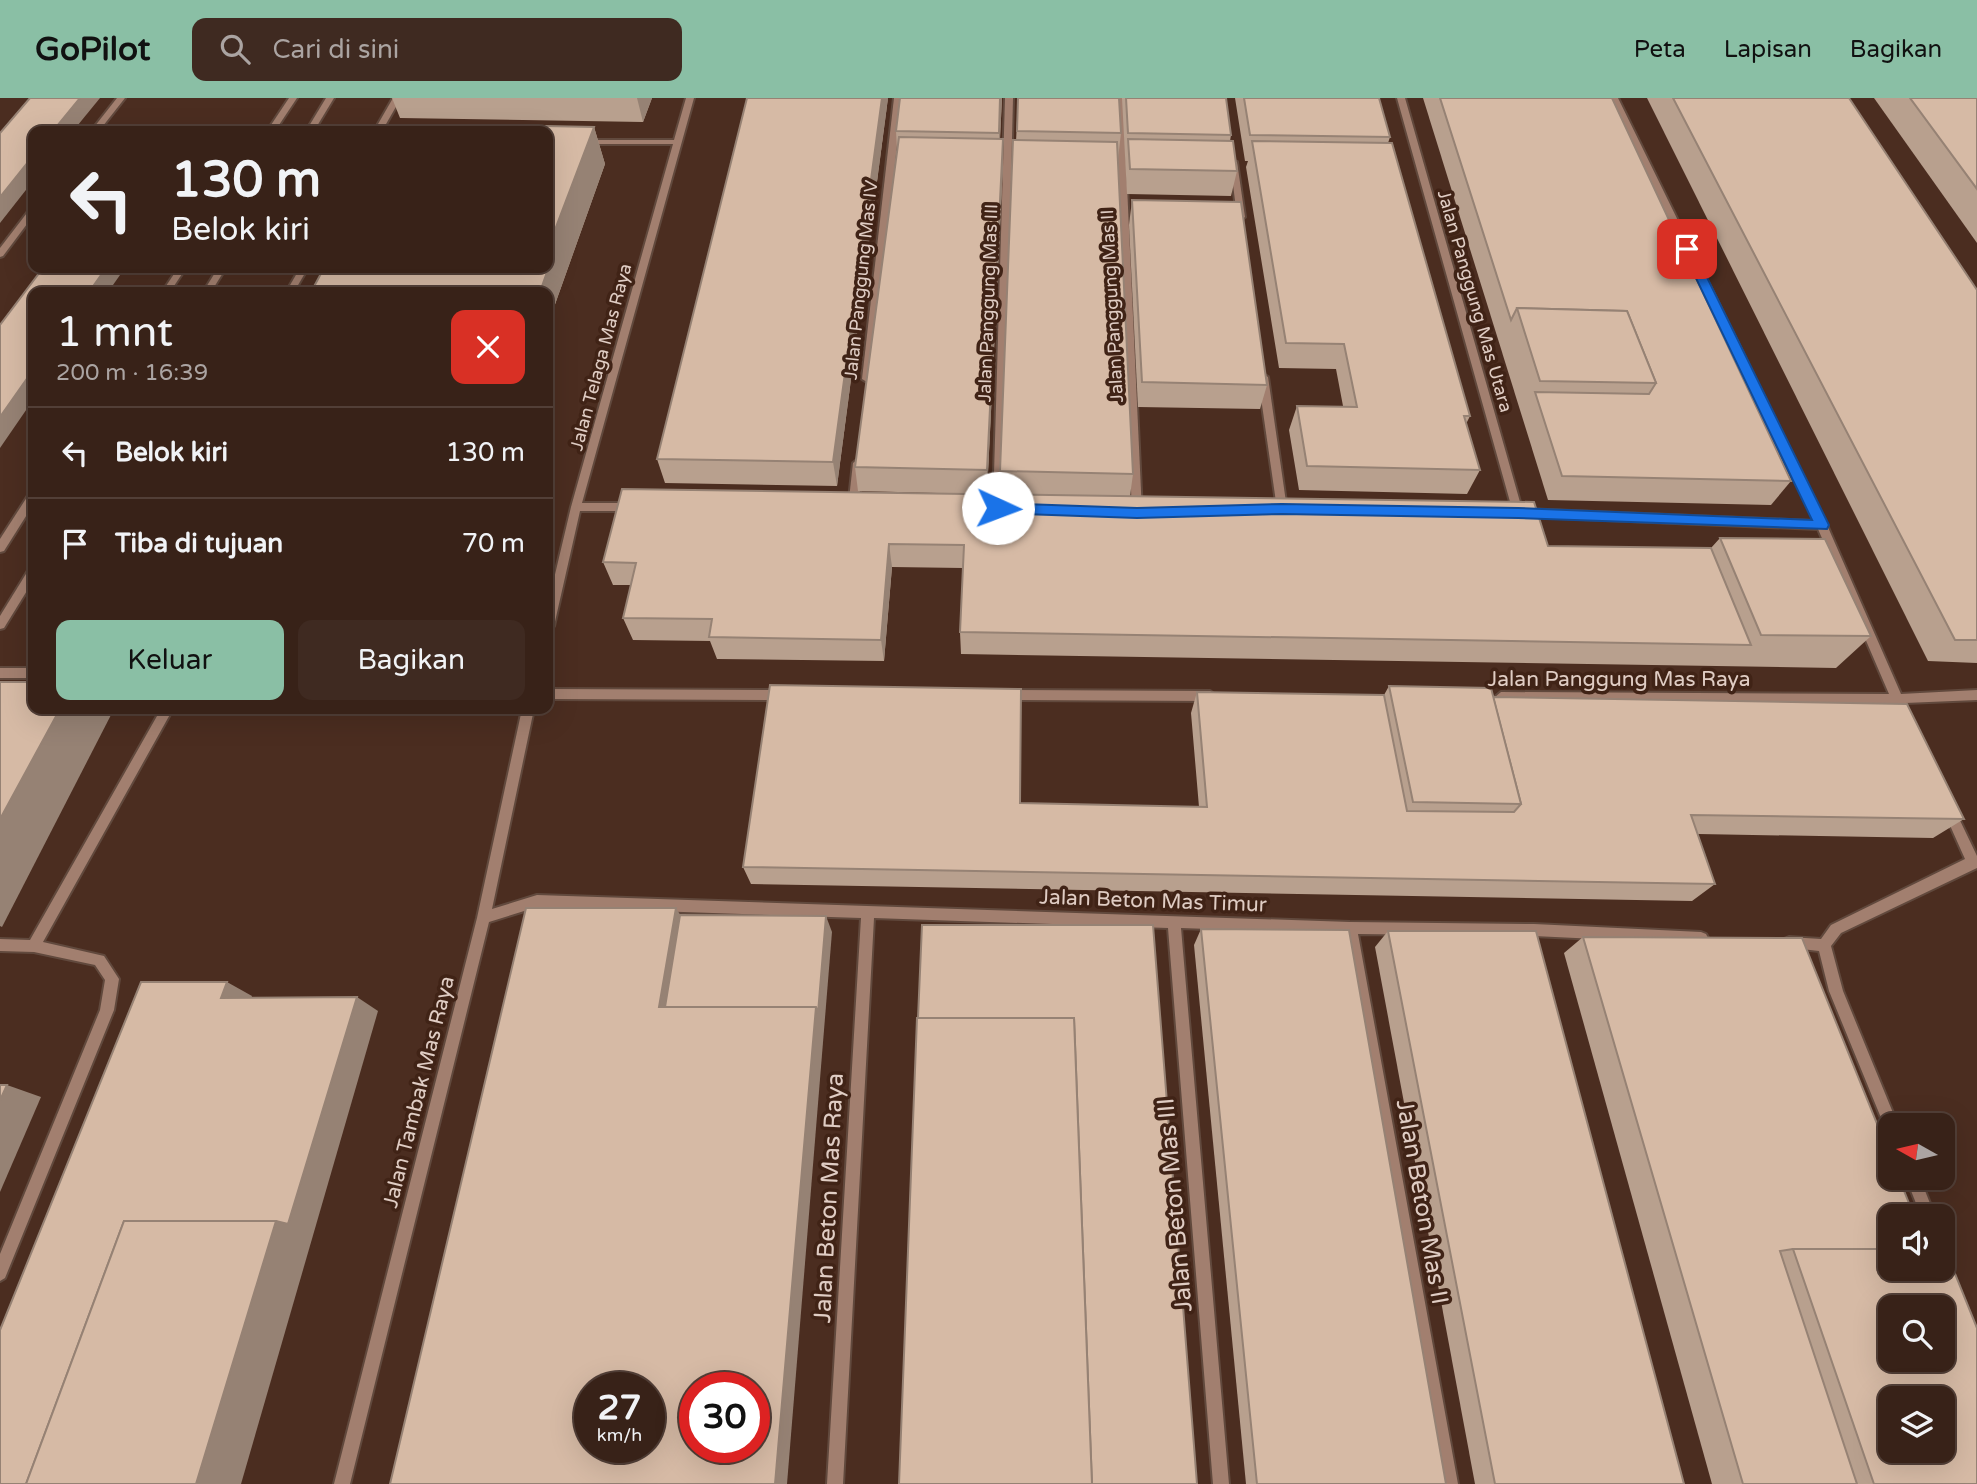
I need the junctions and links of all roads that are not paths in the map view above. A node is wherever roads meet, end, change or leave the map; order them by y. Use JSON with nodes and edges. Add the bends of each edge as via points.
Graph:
{"nodes":[{"id":1,"x":121,"y":98,"type":"edge"},
{"id":2,"x":293,"y":98,"type":"edge"},
{"id":3,"x":330,"y":98,"type":"edge"},
{"id":4,"x":397,"y":98,"type":"edge"},
{"id":5,"x":690,"y":98,"type":"edge"},
{"id":6,"x":898,"y":98,"type":"edge"},
{"id":7,"x":1009,"y":98,"type":"edge"},
{"id":8,"x":1119,"y":98,"type":"edge"},
{"id":9,"x":1402,"y":98,"type":"edge"},
{"id":10,"x":1614,"y":98,"type":"edge"},
{"id":11,"x":99,"y":126,"type":"edge"},
{"id":12,"x":274,"y":126,"type":"edge"},
{"id":13,"x":313,"y":126,"type":"edge"},
{"id":14,"x":381,"y":126,"type":"edge"},
{"id":15,"x":573,"y":142,"type":"edge"},
{"id":16,"x":675,"y":142,"type":"junction"},
{"id":17,"x":1231,"y":151,"type":"edge"},
{"id":18,"x":890,"y":160,"type":"junction"},
{"id":19,"x":903,"y":160,"type":"edge"},
{"id":20,"x":995,"y":160,"type":"edge"},
{"id":21,"x":1008,"y":161,"type":"junction"},
{"id":22,"x":1021,"y":161,"type":"edge"},
{"id":23,"x":1109,"y":162,"type":"edge"},
{"id":24,"x":1122,"y":162,"type":"junction"},
{"id":25,"x":1136,"y":162,"type":"edge"},
{"id":26,"x":1219,"y":164,"type":"edge"},
{"id":27,"x":1233,"y":164,"type":"junction"},
{"id":28,"x":28,"y":218,"type":"edge"},
{"id":29,"x":1243,"y":233,"type":"edge"},
{"id":30,"x":0,"y":254,"type":"edge"},
{"id":31,"x":1262,"y":371,"type":"edge"},
{"id":32,"x":866,"y":387,"type":"edge"},
{"id":33,"x":859,"y":454,"type":"edge"},
{"id":34,"x":28,"y":505,"type":"edge"},
{"id":35,"x":576,"y":507,"type":"junction"},
{"id":36,"x":645,"y":507,"type":"edge"},
{"id":37,"x":839,"y":508,"type":"edge"},
{"id":38,"x":853,"y":508,"type":"junction"},
{"id":39,"x":867,"y":508,"type":"edge"},
{"id":40,"x":985,"y":508,"type":"edge"},
{"id":41,"x":998,"y":508,"type":"junction"},
{"id":42,"x":1012,"y":509,"type":"edge"},
{"id":43,"x":1269,"y":509,"type":"edge"},
{"id":44,"x":1282,"y":509,"type":"junction"},
{"id":45,"x":1296,"y":509,"type":"edge"},
{"id":46,"x":1123,"y":513,"type":"edge"},
{"id":47,"x":1137,"y":513,"type":"junction"},
{"id":48,"x":1150,"y":513,"type":"edge"},
{"id":49,"x":1504,"y":513,"type":"edge"},
{"id":50,"x":1518,"y":513,"type":"junction"},
{"id":51,"x":1822,"y":525,"type":"junction"},
{"id":52,"x":0,"y":548,"type":"edge"},
{"id":53,"x":28,"y":580,"type":"edge"},
{"id":54,"x":553,"y":605,"type":"edge"},
{"id":55,"x":0,"y":625,"type":"edge"},
{"id":56,"x":0,"y":673,"type":"edge"},
{"id":57,"x":28,"y":673,"type":"edge"},
{"id":58,"x":553,"y":694,"type":"edge"},
{"id":59,"x":798,"y":695,"type":"edge"},
{"id":60,"x":993,"y":695,"type":"edge"},
{"id":61,"x":1977,"y":695,"type":"edge"},
{"id":62,"x":1229,"y":696,"type":"edge"},
{"id":63,"x":1493,"y":697,"type":"edge"},
{"id":64,"x":1899,"y":705,"type":"junction"},
{"id":65,"x":164,"y":714,"type":"edge"},
{"id":66,"x":527,"y":714,"type":"edge"},
{"id":67,"x":1942,"y":794,"type":"edge"},
{"id":68,"x":1975,"y":862,"type":"edge"},
{"id":69,"x":868,"y":914,"type":"junction"},
{"id":70,"x":484,"y":918,"type":"junction"},
{"id":71,"x":1174,"y":923,"type":"junction"},
{"id":72,"x":1350,"y":928,"type":"junction"},
{"id":73,"x":1714,"y":939,"type":"edge"},
{"id":74,"x":1769,"y":942,"type":"edge"},
{"id":75,"x":0,"y":945,"type":"edge"},
{"id":76,"x":1824,"y":945,"type":"junction"},
{"id":77,"x":34,"y":946,"type":"junction"},
{"id":78,"x":1886,"y":1113,"type":"edge"},
{"id":79,"x":0,"y":1273,"type":"edge"},
{"id":80,"x":342,"y":1484,"type":"edge"},
{"id":81,"x":835,"y":1484,"type":"edge"},
{"id":82,"x":1221,"y":1484,"type":"edge"},
{"id":83,"x":1450,"y":1484,"type":"edge"}],
"edges":[{"from":1,"to":11,"type":"street"},
{"from":2,"to":12,"type":"street"},
{"from":3,"to":13,"type":"street"},
{"from":4,"to":14,"type":"street"},
{"from":5,"to":16,"type":"street","name":"Jalan Telaga Mas Raya"},
{"from":6,"to":18,"type":"street","name":"Jalan Panggung Mas IV"},
{"from":7,"to":21,"type":"street","name":"Jalan Panggung Mas III"},
{"from":8,"to":24,"type":"street","name":"Jalan Panggung Mas II"},
{"from":9,"to":50,"type":"street","name":"Jalan Panggung Mas Utara"},
{"from":10,"to":51,"type":"street"},
{"from":15,"to":16,"type":"street"},
{"from":16,"to":35,"type":"street","name":"Jalan Telaga Mas Raya"},
{"from":17,"to":27,"type":"street"},
{"from":18,"to":19,"type":"street"},
{"from":18,"to":32,"type":"street","name":"Jalan Panggung Mas IV"},
{"from":20,"to":21,"type":"street"},
{"from":21,"to":22,"type":"street"},
{"from":21,"to":41,"type":"street","name":"Jalan Panggung Mas III"},
{"from":23,"to":24,"type":"street"},
{"from":24,"to":25,"type":"street"},
{"from":24,"to":47,"type":"street","name":"Jalan Panggung Mas II"},
{"from":26,"to":27,"type":"street"},
{"from":27,"to":29,"type":"street"},
{"from":28,"to":30,"type":"street"},
{"from":31,"to":44,"type":"street"},
{"from":33,"to":38,"type":"street"},
{"from":34,"to":52,"type":"street"},
{"from":35,"to":36,"type":"street"},
{"from":35,"to":54,"type":"street","name":"Jalan Telaga Mas Raya"},
{"from":37,"to":38,"type":"street"},
{"from":38,"to":39,"type":"street"},
{"from":40,"to":41,"type":"street"},
{"from":41,"to":42,"type":"street"},
{"from":43,"to":44,"type":"street"},
{"from":44,"to":45,"type":"street"},
{"from":46,"to":47,"type":"street"},
{"from":47,"to":48,"type":"street"},
{"from":49,"to":50,"type":"street"},
{"from":50,"to":51,"type":"street"},
{"from":51,"to":64,"type":"street"},
{"from":53,"to":55,"type":"street"},
{"from":56,"to":57,"type":"street"},
{"from":58,"to":59,"type":"street"},
{"from":60,"to":62,"type":"street"},
{"from":61,"to":64,"type":"street","name":"Jalan Panggung Mas Raya"},
{"from":63,"to":64,"type":"street","name":"Jalan Panggung Mas Raya"},
{"from":65,"to":77,"type":"street"},
{"from":66,"to":70,"type":"street","name":"Jalan Tambak Mas Raya"},
{"from":67,"to":68,"type":"street"},
{"from":68,"to":76,"type":"street","via":[[1836,929]]},
{"from":69,"to":70,"type":"street","name":"Jalan Beton Mas Timur","via":[[537,901]]},
{"from":69,"to":71,"type":"street","name":"Jalan Beton Mas Timur"},
{"from":69,"to":81,"type":"street","name":"Jalan Beton Mas Raya"},
{"from":70,"to":80,"type":"street","name":"Jalan Tambak Mas Raya"},
{"from":71,"to":72,"type":"street","name":"Jalan Beton Mas Timur"},
{"from":71,"to":82,"type":"street","name":"Jalan Beton Mas III"},
{"from":72,"to":73,"type":"street","name":"Jalan Beton Mas Timur"},
{"from":72,"to":83,"type":"street","name":"Jalan Beton Mas II"},
{"from":74,"to":76,"type":"street"},
{"from":75,"to":77,"type":"street"},
{"from":76,"to":78,"type":"street","via":[[1836,991]]},
{"from":77,"to":79,"type":"street","via":[[99,960],[112,979],[107,1010]]}]}
